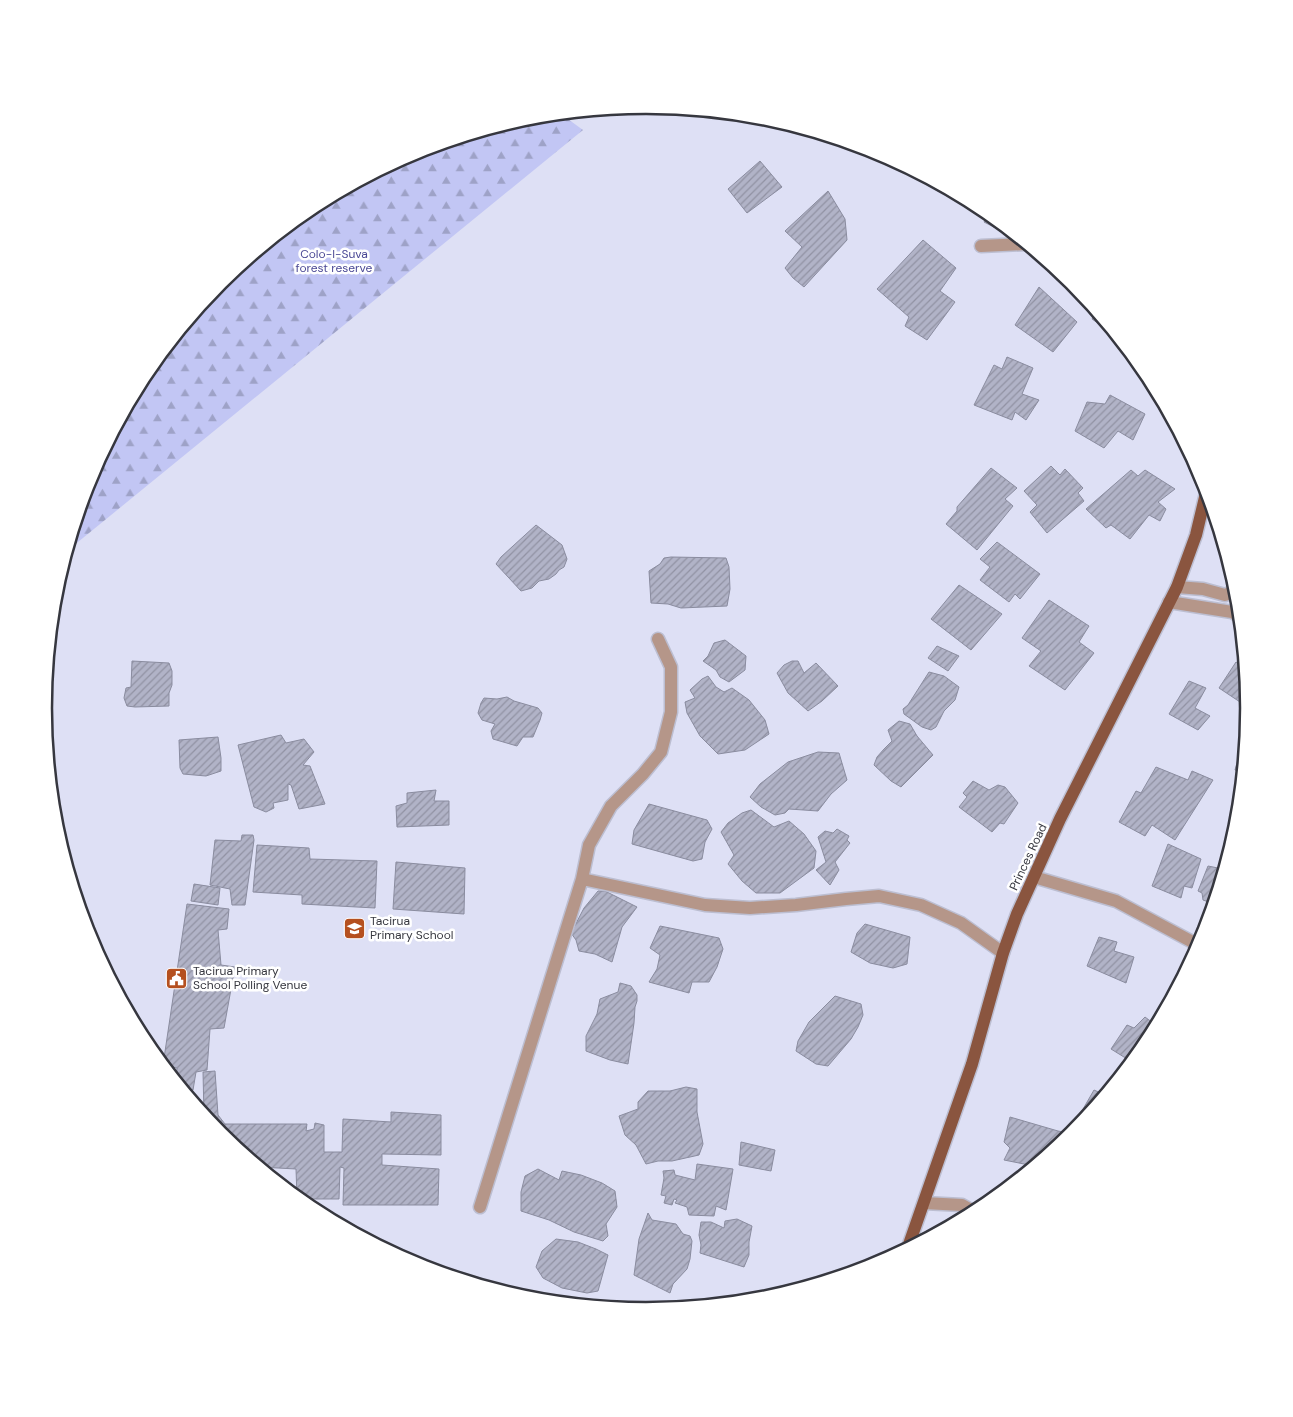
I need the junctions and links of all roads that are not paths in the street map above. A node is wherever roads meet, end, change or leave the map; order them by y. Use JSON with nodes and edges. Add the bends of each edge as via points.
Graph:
{"nodes":[{"id":1,"x":1017,"y":244,"type":"edge"},
{"id":2,"x":981,"y":246,"type":"dead end"},
{"id":3,"x":1204,"y":504,"type":"edge"},
{"id":4,"x":1177,"y":587,"type":"junction"},
{"id":5,"x":1229,"y":593,"type":"edge"},
{"id":6,"x":1169,"y":602,"type":"junction"},
{"id":7,"x":1232,"y":612,"type":"edge"},
{"id":8,"x":658,"y":639,"type":"dead end"},
{"id":9,"x":1034,"y":877,"type":"junction"},
{"id":10,"x":582,"y":878,"type":"junction"},
{"id":11,"x":1192,"y":942,"type":"edge"},
{"id":12,"x":1003,"y":953,"type":"junction"},
{"id":13,"x":924,"y":1203,"type":"junction"},
{"id":14,"x":480,"y":1207,"type":"dead end"},
{"id":15,"x":967,"y":1208,"type":"edge"},
{"id":16,"x":911,"y":1240,"type":"edge"}],
"edges":[{"from":1,"to":2,"type":"street"},
{"from":3,"to":4,"type":"main road","name":"Princes Road"},
{"from":4,"to":5,"type":"street"},
{"from":4,"to":6,"type":"main road","name":"Princes Road"},
{"from":6,"to":7,"type":"street"},
{"from":6,"to":9,"type":"main road","name":"Princes Road"},
{"from":8,"to":10,"type":"street","via":[[671,667],[671,712],[661,752],[611,806],[589,845]]},
{"from":9,"to":11,"type":"street","via":[[1116,901]]},
{"from":9,"to":12,"type":"main road","name":"Princes Road"},
{"from":10,"to":12,"type":"street","via":[[705,905],[750,908],[879,896],[921,905],[961,923]]},
{"from":10,"to":14,"type":"street"},
{"from":12,"to":13,"type":"main road","name":"Princes Road","via":[[972,1064]]},
{"from":13,"to":15,"type":"street"},
{"from":13,"to":16,"type":"main road","name":"Princes Road"}]}
